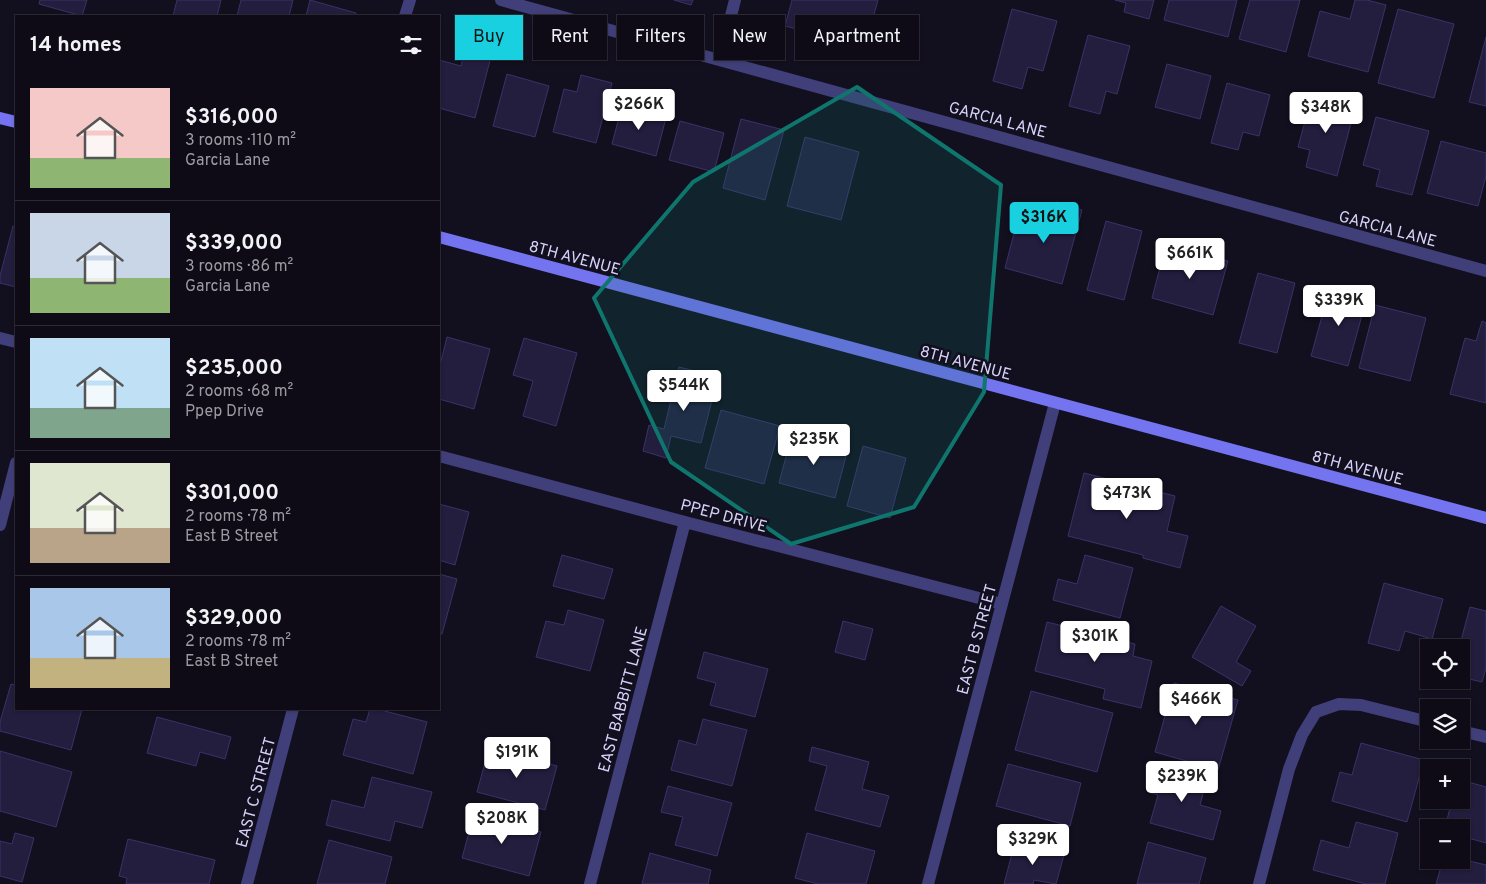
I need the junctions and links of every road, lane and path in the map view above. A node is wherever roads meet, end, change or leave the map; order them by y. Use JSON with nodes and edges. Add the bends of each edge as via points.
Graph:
{"nodes":[{"id":1,"x":410,"y":0,"type":"edge"},
{"id":2,"x":501,"y":0,"type":"edge"},
{"id":3,"x":735,"y":0,"type":"edge"},
{"id":4,"x":405,"y":15,"type":"edge"},
{"id":5,"x":731,"y":15,"type":"edge"},
{"id":6,"x":714,"y":57,"type":"edge"},
{"id":7,"x":724,"y":60,"type":"edge"},
{"id":8,"x":0,"y":118,"type":"edge"},
{"id":9,"x":15,"y":122,"type":"edge"},
{"id":10,"x":440,"y":237,"type":"edge"},
{"id":11,"x":1486,"y":271,"type":"edge"},
{"id":12,"x":0,"y":338,"type":"edge"},
{"id":13,"x":15,"y":342,"type":"edge"},
{"id":14,"x":1055,"y":403,"type":"junction"},
{"id":15,"x":440,"y":456,"type":"edge"},
{"id":16,"x":15,"y":468,"type":"edge"},
{"id":17,"x":1486,"y":518,"type":"edge"},
{"id":18,"x":685,"y":522,"type":"junction"},
{"id":19,"x":0,"y":525,"type":"edge"},
{"id":20,"x":1002,"y":604,"type":"junction"},
{"id":21,"x":294,"y":710,"type":"edge"},
{"id":22,"x":1420,"y":720,"type":"edge"},
{"id":23,"x":1470,"y":733,"type":"edge"},
{"id":24,"x":1486,"y":737,"type":"edge"},
{"id":25,"x":247,"y":884,"type":"edge"},
{"id":26,"x":590,"y":884,"type":"edge"},
{"id":27,"x":928,"y":884,"type":"edge"},
{"id":28,"x":1259,"y":884,"type":"edge"}],
"edges":[{"from":1,"to":4,"type":"street"},
{"from":2,"to":6,"type":"street","name":"GARCIA LANE"},
{"from":3,"to":5,"type":"street"},
{"from":7,"to":11,"type":"street","name":"GARCIA LANE"},
{"from":8,"to":9,"type":"main road"},
{"from":10,"to":14,"type":"main road","name":"8TH AVENUE"},
{"from":12,"to":13,"type":"street"},
{"from":14,"to":17,"type":"main road","name":"8TH AVENUE"},
{"from":14,"to":20,"type":"street","name":"EAST B STREET"},
{"from":15,"to":18,"type":"street","name":"PPEP DRIVE"},
{"from":16,"to":19,"type":"street"},
{"from":18,"to":20,"type":"street","name":"PPEP DRIVE"},
{"from":18,"to":26,"type":"street","name":"EAST BABBITT LANE"},
{"from":20,"to":27,"type":"street","name":"EAST B STREET"},
{"from":21,"to":25,"type":"street","name":"EAST C STREET"},
{"from":22,"to":28,"type":"street","via":[[1361,704],[1339,704],[1316,712],[1302,735],[1289,769]]},
{"from":23,"to":24,"type":"street"}]}
